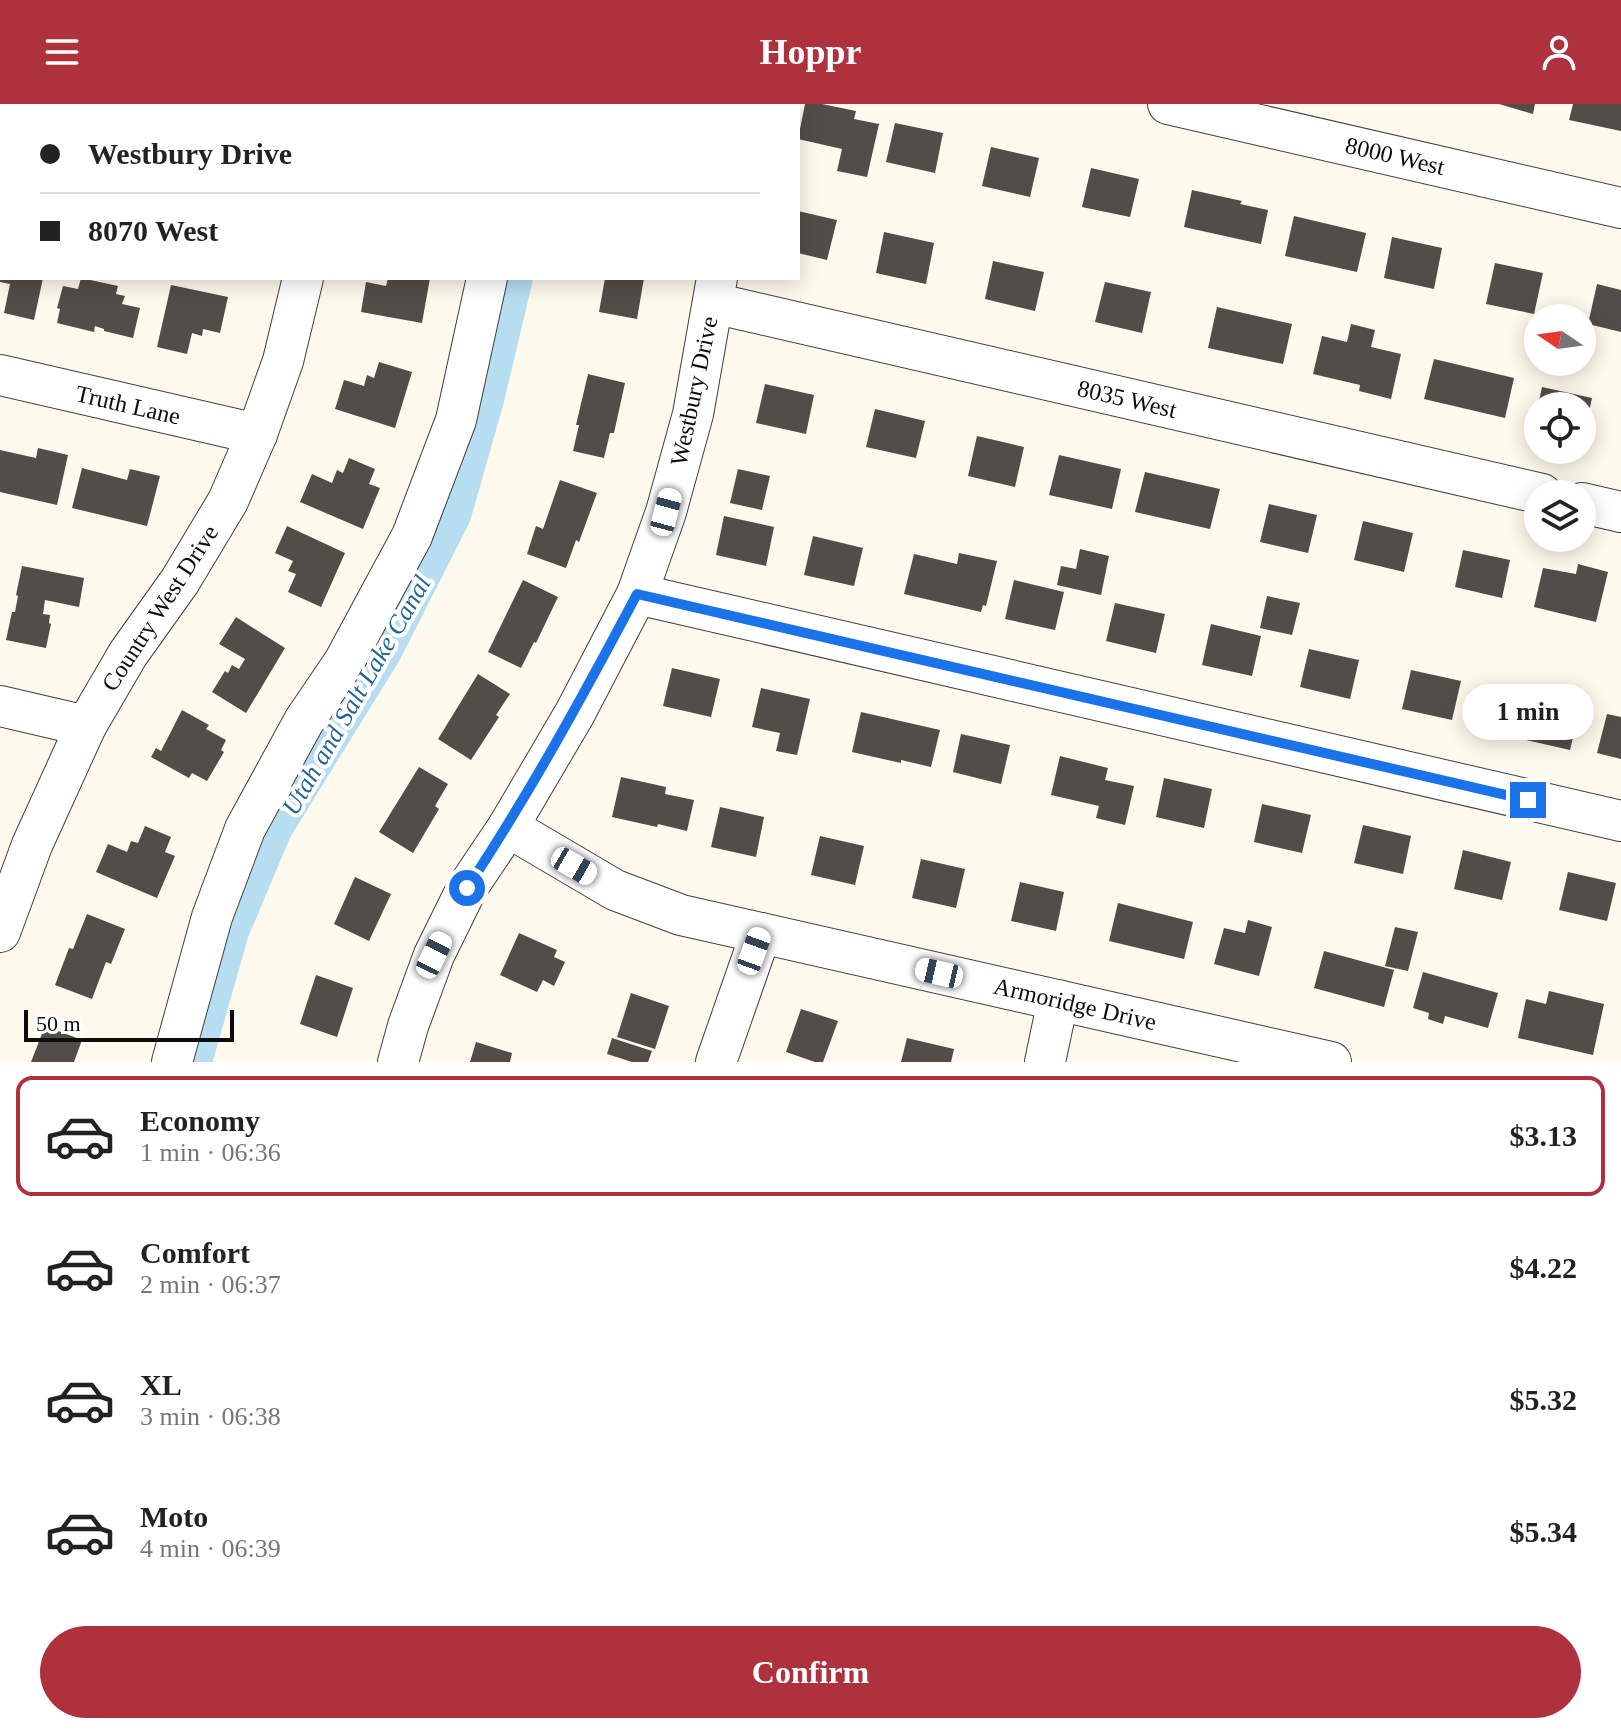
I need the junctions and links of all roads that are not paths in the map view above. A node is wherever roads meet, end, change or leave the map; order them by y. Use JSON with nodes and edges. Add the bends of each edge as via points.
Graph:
{"nodes":[{"id":1,"x":1168,"y":104,"type":"edge"},
{"id":2,"x":1621,"y":208,"type":"edge"},
{"id":3,"x":303,"y":280,"type":"edge"},
{"id":4,"x":487,"y":280,"type":"edge"},
{"id":5,"x":715,"y":291,"type":"edge"},
{"id":6,"x":0,"y":375,"type":"edge"},
{"id":7,"x":257,"y":434,"type":"junction"},
{"id":8,"x":1524,"y":490,"type":"edge"},
{"id":9,"x":1596,"y":506,"type":"edge"},
{"id":10,"x":1621,"y":512,"type":"edge"},
{"id":11,"x":637,"y":594,"type":"junction"},
{"id":12,"x":0,"y":706,"type":"edge"},
{"id":13,"x":86,"y":726,"type":"junction"},
{"id":14,"x":1621,"y":821,"type":"edge"},
{"id":15,"x":508,"y":827,"type":"junction"},
{"id":16,"x":0,"y":932,"type":"edge"},
{"id":17,"x":761,"y":933,"type":"junction"},
{"id":18,"x":1058,"y":1000,"type":"junction"},
{"id":19,"x":172,"y":1062,"type":"edge"},
{"id":20,"x":398,"y":1062,"type":"edge"},
{"id":21,"x":716,"y":1062,"type":"edge"},
{"id":22,"x":1045,"y":1062,"type":"edge"},
{"id":23,"x":1331,"y":1062,"type":"edge"}],
"edges":[{"from":1,"to":2,"type":"street","name":"8000 West"},
{"from":3,"to":7,"type":"street","name":"Country West Drive","via":[[283,361]]},
{"from":4,"to":19,"type":"street","via":[[456,420],[412,536],[245,829],[212,917]]},
{"from":5,"to":8,"type":"street","name":"8035 West"},
{"from":5,"to":11,"type":"street","name":"Westbury Drive","via":[[693,414]]},
{"from":6,"to":7,"type":"street","name":"Truth Lane"},
{"from":7,"to":13,"type":"street","name":"Country West Drive","via":[[205,541]]},
{"from":9,"to":10,"type":"street"},
{"from":11,"to":14,"type":"street"},
{"from":11,"to":15,"type":"street","name":"Westbury Drive"},
{"from":12,"to":13,"type":"street"},
{"from":13,"to":16,"type":"street","name":"Country West Drive"},
{"from":15,"to":17,"type":"street","name":"Armoridge Drive","via":[[615,890],[681,915]]},
{"from":15,"to":20,"type":"street","name":"Westbury Drive","via":[[467,888],[434,955]]},
{"from":17,"to":18,"type":"street","name":"Armoridge Drive"},
{"from":17,"to":21,"type":"street"},
{"from":18,"to":22,"type":"street"},
{"from":18,"to":23,"type":"street","name":"Armoridge Drive"}]}
